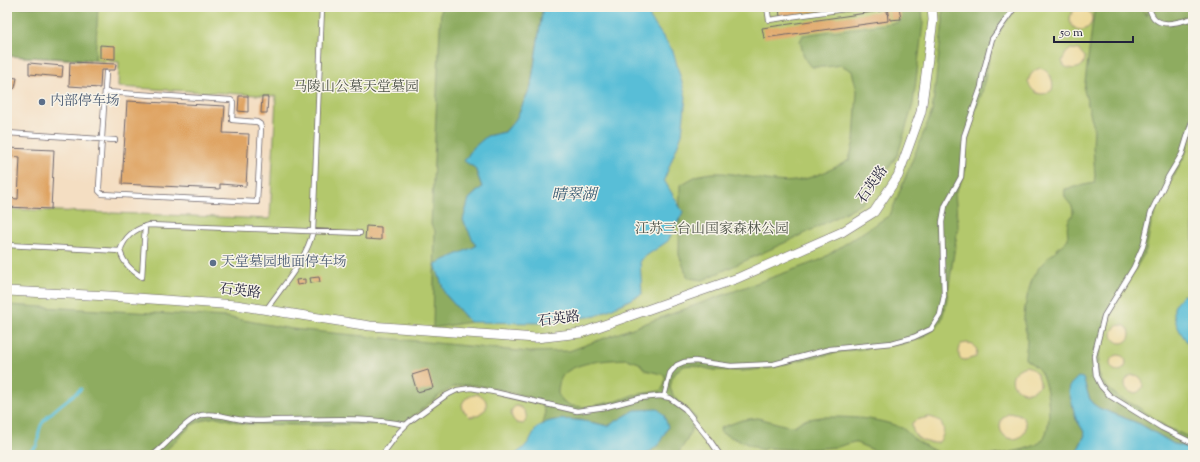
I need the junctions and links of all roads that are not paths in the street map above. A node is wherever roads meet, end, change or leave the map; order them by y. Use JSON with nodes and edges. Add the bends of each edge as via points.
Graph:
{"nodes":[{"id":1,"x":322,"y":7,"type":"edge"},
{"id":2,"x":767,"y":7,"type":"edge"},
{"id":3,"x":858,"y":7,"type":"edge"},
{"id":4,"x":932,"y":7,"type":"edge"},
{"id":5,"x":1015,"y":7,"type":"edge"},
{"id":6,"x":1149,"y":7,"type":"edge"},
{"id":7,"x":1193,"y":18,"type":"edge"},
{"id":8,"x":106,"y":73,"type":"dead end"},
{"id":9,"x":105,"y":92,"type":"junction"},
{"id":10,"x":1193,"y":118,"type":"edge"},
{"id":11,"x":7,"y":133,"type":"edge"},
{"id":12,"x":102,"y":139,"type":"junction"},
{"id":13,"x":115,"y":140,"type":"dead end"},
{"id":14,"x":145,"y":226,"type":"junction"},
{"id":15,"x":313,"y":231,"type":"junction"},
{"id":16,"x":360,"y":233,"type":"dead end"},
{"id":17,"x":7,"y":245,"type":"edge"},
{"id":18,"x":120,"y":251,"type":"junction"},
{"id":19,"x":7,"y":292,"type":"edge"},
{"id":20,"x":266,"y":310,"type":"junction"},
{"id":21,"x":664,"y":397,"type":"junction"},
{"id":22,"x":406,"y":425,"type":"junction"},
{"id":23,"x":1193,"y":443,"type":"edge"},
{"id":24,"x":153,"y":455,"type":"edge"},
{"id":25,"x":382,"y":455,"type":"edge"},
{"id":26,"x":720,"y":455,"type":"edge"}],
"edges":[{"from":1,"to":15,"type":"lane"},
{"from":2,"to":3,"type":"lane","via":[[769,20]]},
{"from":4,"to":20,"type":"street","name":"石英路","via":[[933,20],[921,112],[898,176],[874,212],[842,232],[738,278],[581,334],[536,338],[370,326]]},
{"from":5,"to":21,"type":"lane","via":[[992,39],[981,87],[964,136],[961,177],[945,206],[942,222],[944,296],[940,315],[931,329],[892,343],[830,349],[774,364],[731,366],[684,362],[670,373]]},
{"from":6,"to":7,"type":"lane","via":[[1155,20],[1164,24],[1174,24]]},
{"from":8,"to":9,"type":"lane"},
{"from":9,"to":12,"type":"lane"},
{"from":9,"to":12,"type":"lane","via":[[231,100],[232,120],[260,124],[257,202],[102,194],[99,191]]},
{"from":10,"to":23,"type":"lane","via":[[1182,154],[1151,212],[1143,246],[1134,267],[1104,316],[1094,356],[1096,376],[1110,396],[1162,428]]},
{"from":11,"to":12,"type":"lane"},
{"from":12,"to":13,"type":"lane"},
{"from":14,"to":15,"type":"lane","via":[[157,224]]},
{"from":14,"to":18,"type":"lane","via":[[129,235]]},
{"from":14,"to":18,"type":"lane","via":[[142,277],[127,266]]},
{"from":15,"to":16,"type":"lane"},
{"from":15,"to":20,"type":"lane","via":[[300,262]]},
{"from":17,"to":18,"type":"lane"},
{"from":19,"to":20,"type":"street","name":"石英路","via":[[117,296],[236,305]]},
{"from":21,"to":22,"type":"lane","via":[[640,398],[597,409],[577,411],[471,388],[457,390],[445,396]]},
{"from":21,"to":26,"type":"lane","via":[[670,398],[685,409]]},
{"from":22,"to":24,"type":"lane","via":[[388,421],[244,420],[203,415],[193,419]]},
{"from":22,"to":25,"type":"lane"}]}
